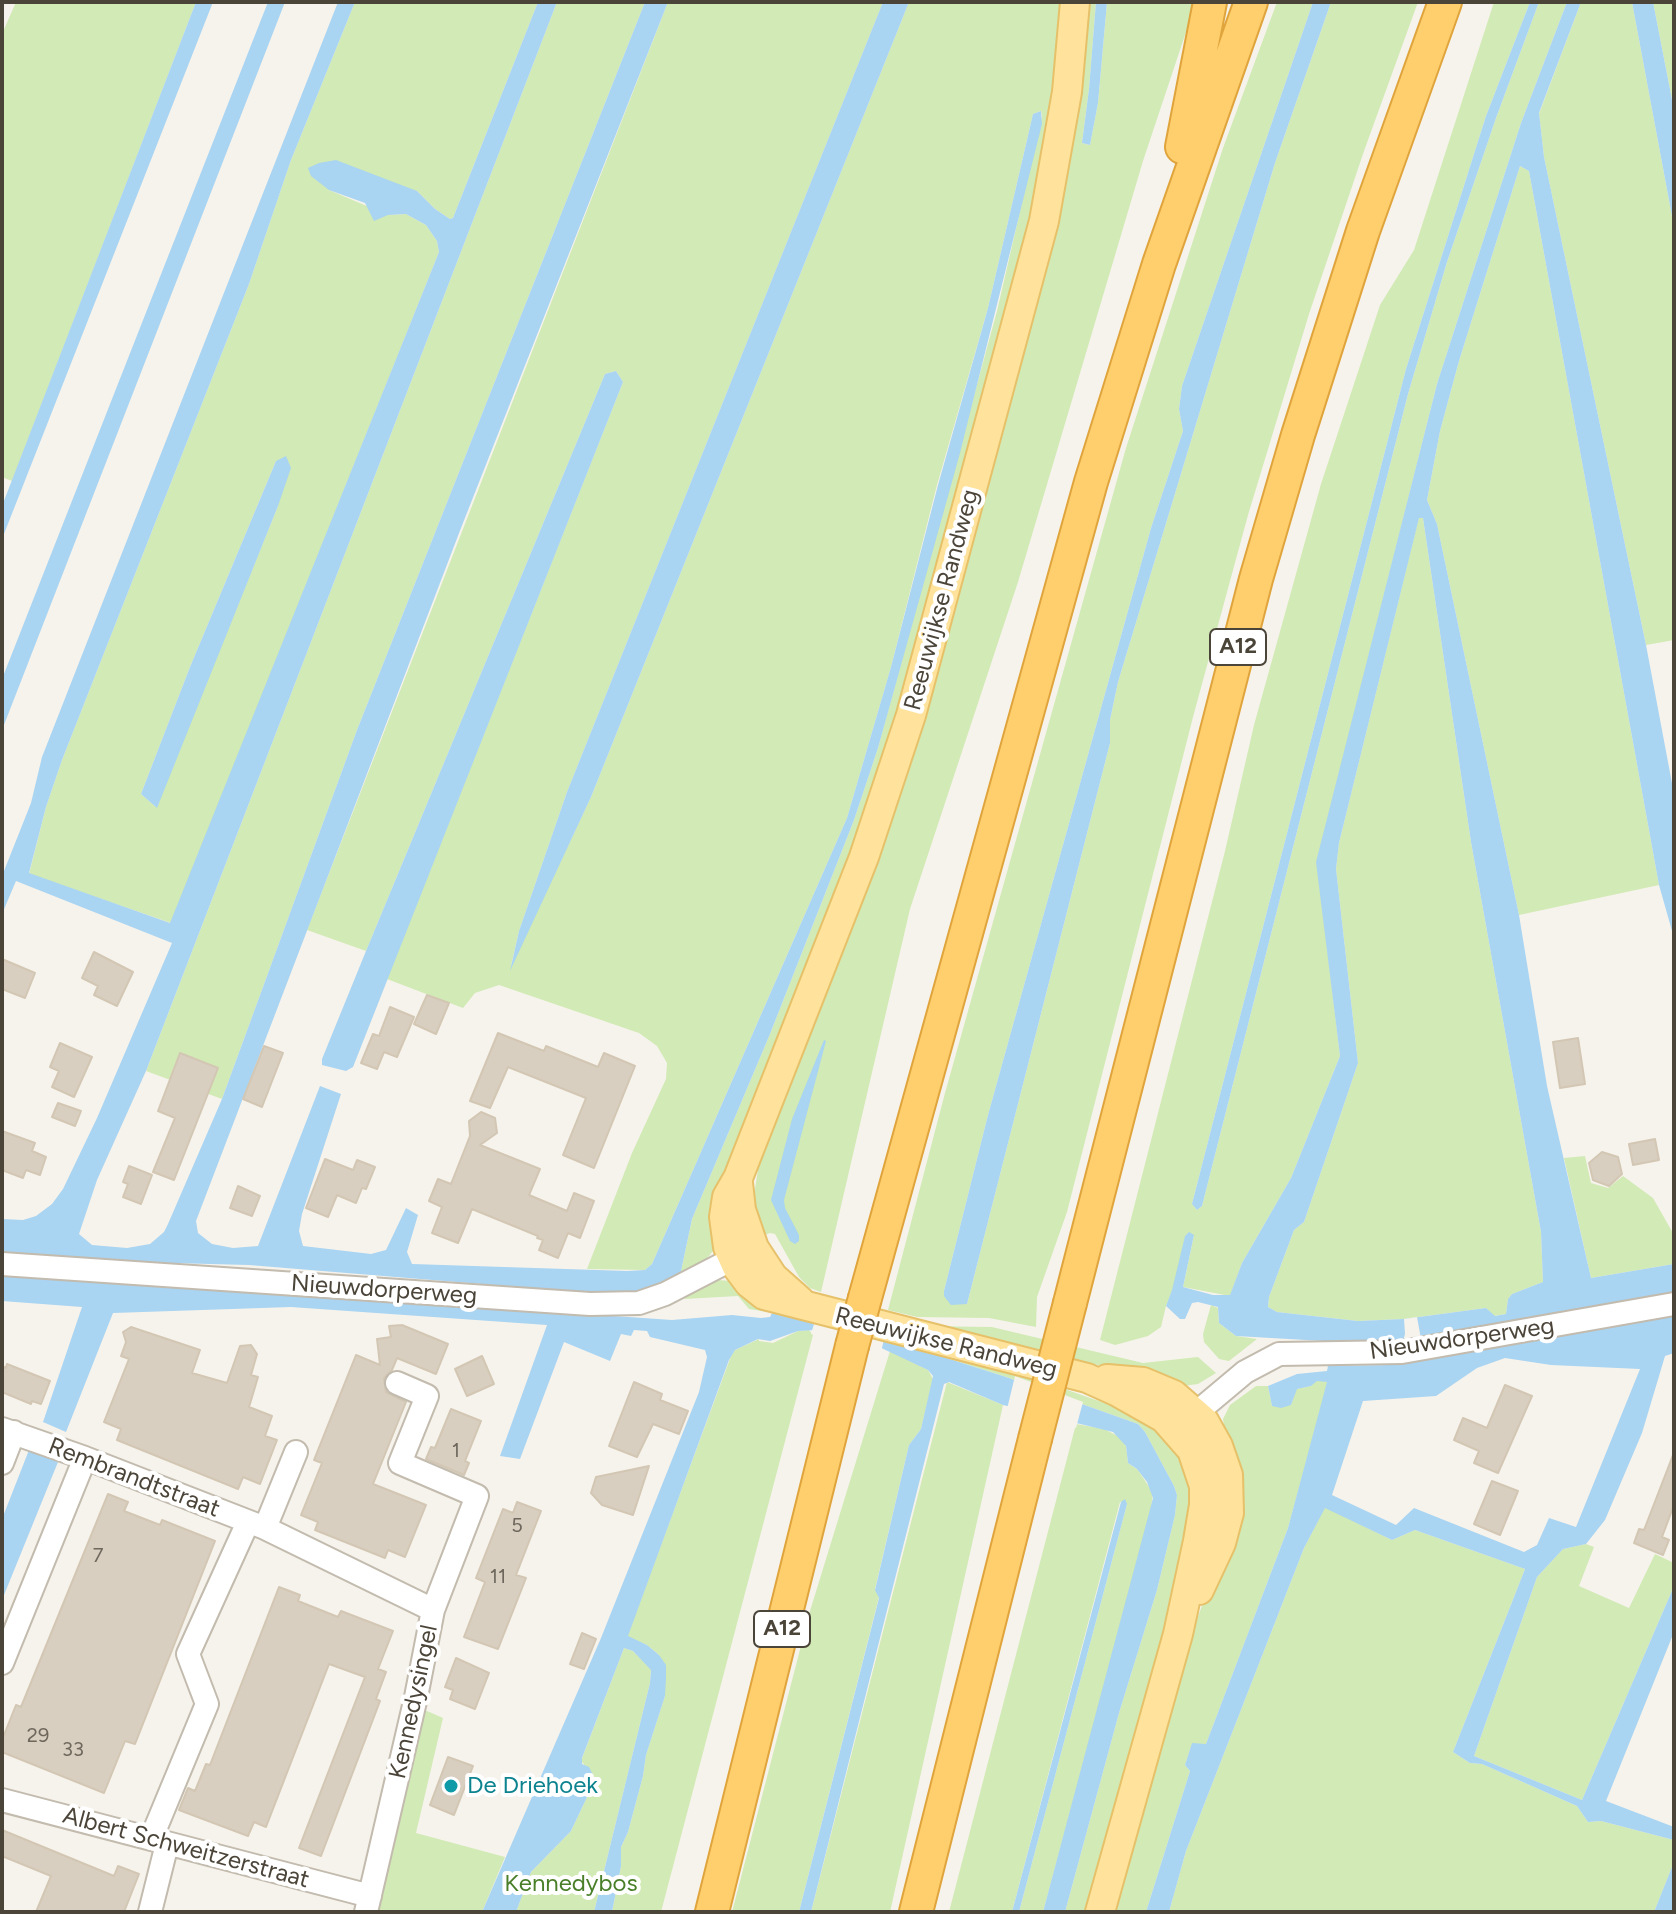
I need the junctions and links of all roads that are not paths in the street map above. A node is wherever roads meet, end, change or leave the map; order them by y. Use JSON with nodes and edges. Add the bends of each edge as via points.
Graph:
{"nodes":[{"id":1,"x":1075,"y":2,"type":"edge"},
{"id":2,"x":1210,"y":2,"type":"edge"},
{"id":3,"x":1251,"y":2,"type":"edge"},
{"id":4,"x":1445,"y":2,"type":"edge"},
{"id":5,"x":1159,"y":264,"type":"junction"},
{"id":6,"x":744,"y":1254,"type":"junction"},
{"id":7,"x":2,"y":1264,"type":"edge"},
{"id":8,"x":1674,"y":1304,"type":"edge"},
{"id":9,"x":397,"y":1383,"type":"dead end"},
{"id":10,"x":1186,"y":1421,"type":"junction"},
{"id":11,"x":8,"y":1431,"type":"edge"},
{"id":12,"x":296,"y":1452,"type":"dead end"},
{"id":13,"x":85,"y":1458,"type":"junction"},
{"id":14,"x":2,"y":1463,"type":"edge"},
{"id":15,"x":256,"y":1525,"type":"junction"},
{"id":16,"x":433,"y":1610,"type":"junction"},
{"id":17,"x":2,"y":1663,"type":"edge"},
{"id":18,"x":2,"y":1800,"type":"edge"},
{"id":19,"x":159,"y":1841,"type":"junction"},
{"id":20,"x":368,"y":1904,"type":"edge"},
{"id":21,"x":150,"y":1912,"type":"edge"},
{"id":22,"x":712,"y":1912,"type":"edge"},
{"id":23,"x":916,"y":1912,"type":"edge"},
{"id":24,"x":1100,"y":1912,"type":"edge"}],
"edges":[{"from":1,"to":6,"type":"main road","name":"Reeuwijkse Randweg","via":[[1066,102],[1044,221],[914,702],[864,857],[738,1178]]},
{"from":2,"to":5,"type":"highway","number":"A12"},
{"from":3,"to":5,"type":"highway","number":"A12"},
{"from":4,"to":23,"type":"highway","number":"A12","bridge":true,"via":[[1348,276],[1256,579]]},
{"from":5,"to":22,"type":"highway","number":"A12","bridge":true,"via":[[1071,555],[865,1298]]},
{"from":6,"to":7,"type":"street","name":"Nieuwdorperweg","via":[[639,1303],[590,1304]]},
{"from":6,"to":10,"type":"main road","name":"Reeuwijkse Randweg","via":[[805,1306],[1087,1378]]},
{"from":8,"to":10,"type":"street","name":"Nieuwdorperweg","via":[[1402,1352],[1279,1354],[1245,1372]]},
{"from":9,"to":16,"type":"street","name":"Kennedysingel","via":[[427,1396],[400,1463],[477,1496]]},
{"from":10,"to":24,"type":"main road","name":"Reeuwijkse Randweg","via":[[1205,1496],[1198,1541],[1178,1634]]},
{"from":11,"to":13,"type":"street","name":"Rembrandtstraat"},
{"from":11,"to":14,"type":"street"},
{"from":12,"to":15,"type":"street"},
{"from":13,"to":15,"type":"street","name":"Rembrandtstraat"},
{"from":13,"to":17,"type":"street"},
{"from":15,"to":16,"type":"street","name":"Rembrandtstraat"},
{"from":15,"to":19,"type":"street","via":[[188,1654],[207,1704]]},
{"from":16,"to":20,"type":"street","name":"Kennedysingel"},
{"from":18,"to":19,"type":"street","name":"Albert Schweitzerstraat"},
{"from":19,"to":20,"type":"street","name":"Albert Schweitzerstraat"},
{"from":19,"to":21,"type":"street"}]}
